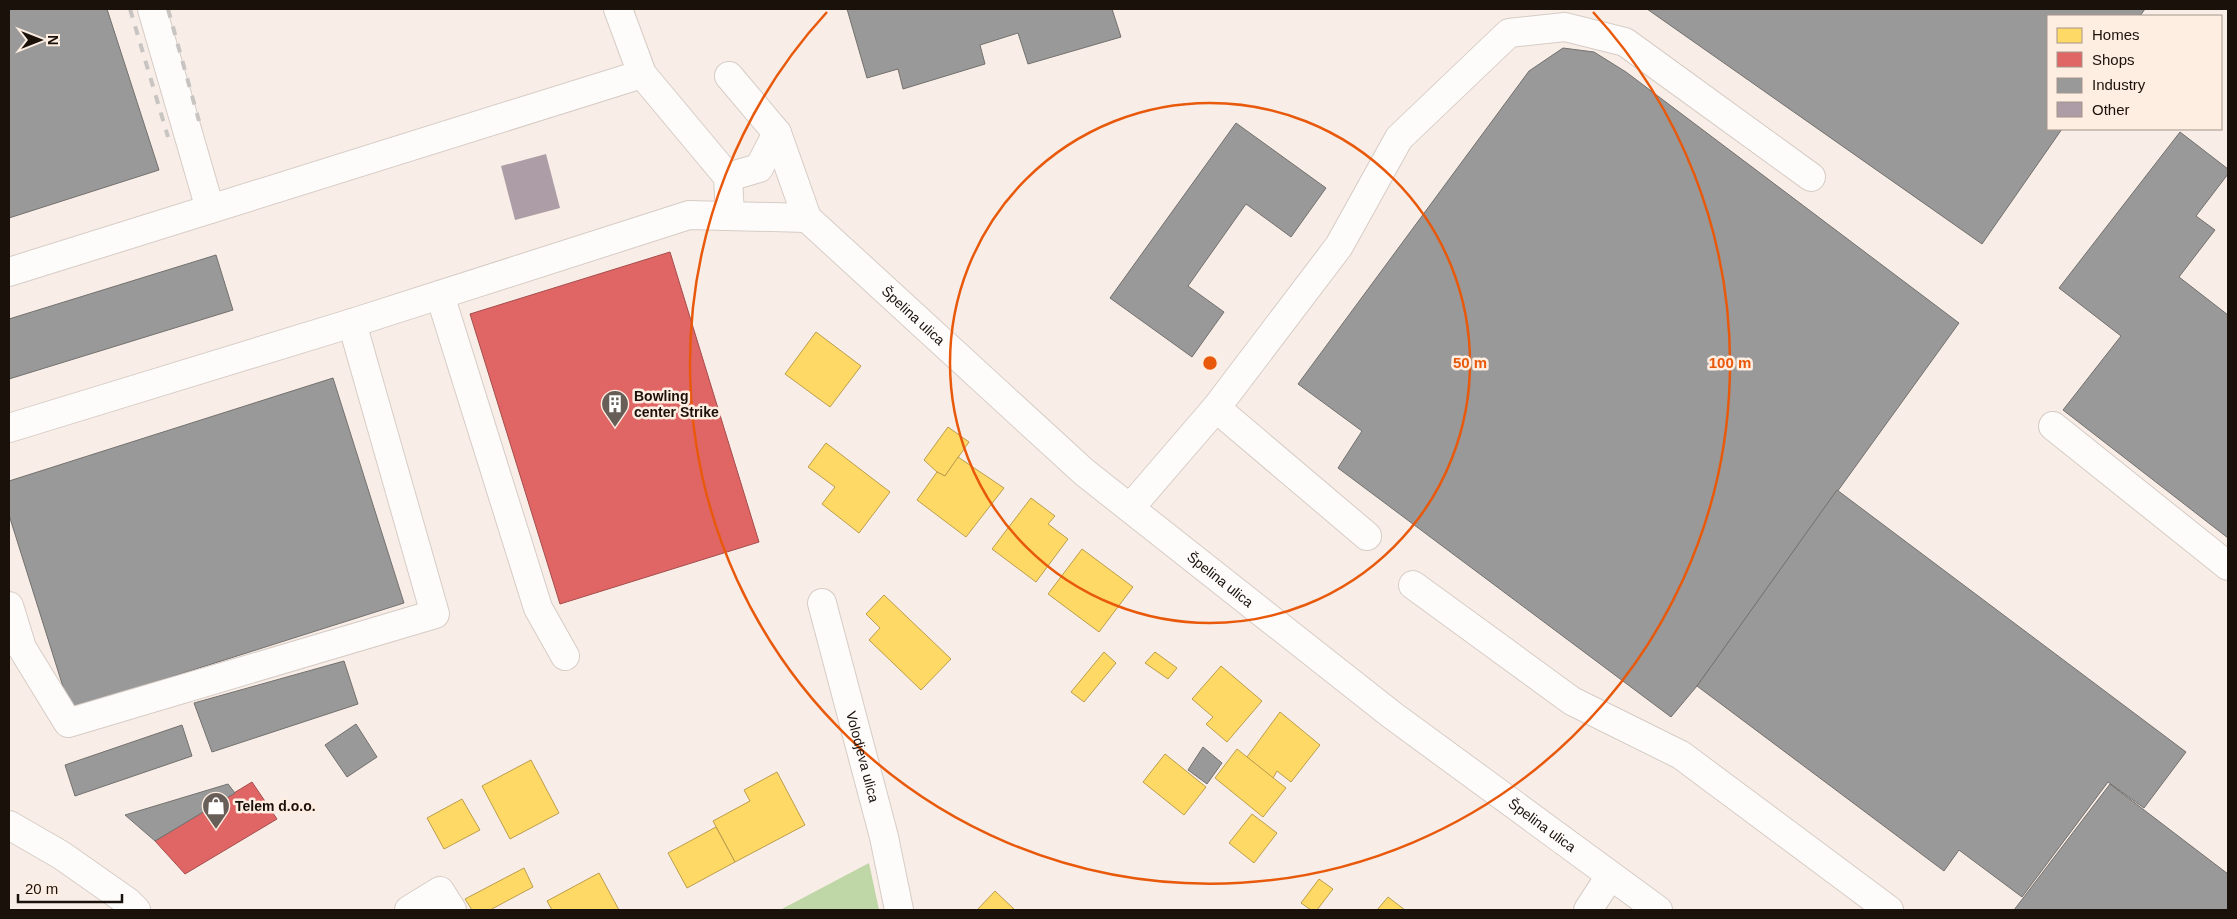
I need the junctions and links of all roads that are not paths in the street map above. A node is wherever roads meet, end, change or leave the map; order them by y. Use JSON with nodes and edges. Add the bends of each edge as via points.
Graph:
{"nodes":[{"id":1,"x":152,"y":9,"type":"edge"},
{"id":2,"x":618,"y":9,"type":"edge"},
{"id":3,"x":642,"y":74,"type":"junction"},
{"id":4,"x":729,"y":76,"type":"dead end"},
{"id":5,"x":777,"y":134,"type":"junction"},
{"id":6,"x":728,"y":177,"type":"junction"},
{"id":7,"x":1811,"y":177,"type":"dead end"},
{"id":8,"x":210,"y":209,"type":"junction"},
{"id":9,"x":730,"y":216,"type":"junction"},
{"id":10,"x":807,"y":218,"type":"junction"},
{"id":11,"x":9,"y":272,"type":"edge"},
{"id":12,"x":440,"y":295,"type":"junction"},
{"id":13,"x":352,"y":322,"type":"junction"},
{"id":14,"x":1216,"y":408,"type":"junction"},
{"id":15,"x":2054,"y":426,"type":"dead end"},
{"id":16,"x":9,"y":428,"type":"edge"},
{"id":17,"x":1130,"y":508,"type":"junction"},
{"id":18,"x":1367,"y":536,"type":"dead end"},
{"id":19,"x":2228,"y":566,"type":"edge"},
{"id":20,"x":1413,"y":585,"type":"dead end"},
{"id":21,"x":822,"y":603,"type":"dead end"},
{"id":22,"x":9,"y":606,"type":"edge"},
{"id":23,"x":565,"y":656,"type":"dead end"},
{"id":24,"x":9,"y":826,"type":"edge"},
{"id":25,"x":1610,"y":876,"type":"junction"},
{"id":26,"x":136,"y":910,"type":"edge"},
{"id":27,"x":409,"y":910,"type":"edge"},
{"id":28,"x":452,"y":910,"type":"edge"},
{"id":29,"x":898,"y":910,"type":"edge"},
{"id":30,"x":1588,"y":910,"type":"edge"},
{"id":31,"x":1658,"y":910,"type":"edge"},
{"id":32,"x":1889,"y":910,"type":"edge"}],
"edges":[{"from":1,"to":8,"type":"street"},
{"from":2,"to":3,"type":"street"},
{"from":3,"to":6,"type":"street"},
{"from":3,"to":8,"type":"street"},
{"from":4,"to":5,"type":"street"},
{"from":5,"to":6,"type":"street","via":[[759,168]]},
{"from":5,"to":10,"type":"street"},
{"from":6,"to":9,"type":"street"},
{"from":7,"to":14,"type":"street","via":[[1625,42],[1564,27],[1509,33],[1399,138],[1339,246]]},
{"from":8,"to":11,"type":"street"},
{"from":9,"to":10,"type":"street"},
{"from":9,"to":12,"type":"street","via":[[690,215]]},
{"from":10,"to":17,"type":"street","name":"Špelina ulica","via":[[1084,472]]},
{"from":12,"to":13,"type":"street"},
{"from":12,"to":23,"type":"street","via":[[538,608]]},
{"from":13,"to":16,"type":"street"},
{"from":13,"to":22,"type":"street","via":[[435,614],[68,723],[22,648]]},
{"from":14,"to":17,"type":"street"},
{"from":14,"to":18,"type":"street"},
{"from":15,"to":19,"type":"street"},
{"from":17,"to":25,"type":"street","name":"Špelina ulica","via":[[1392,715]]},
{"from":20,"to":32,"type":"street","via":[[1572,701],[1681,755]]},
{"from":21,"to":29,"type":"street","name":"Volodjeva ulica","via":[[884,837]]},
{"from":24,"to":26,"type":"street","via":[[61,855]]},
{"from":25,"to":30,"type":"street"},
{"from":25,"to":31,"type":"street","name":"Špelina ulica"},
{"from":27,"to":28,"type":"street","via":[[440,890]]}]}
